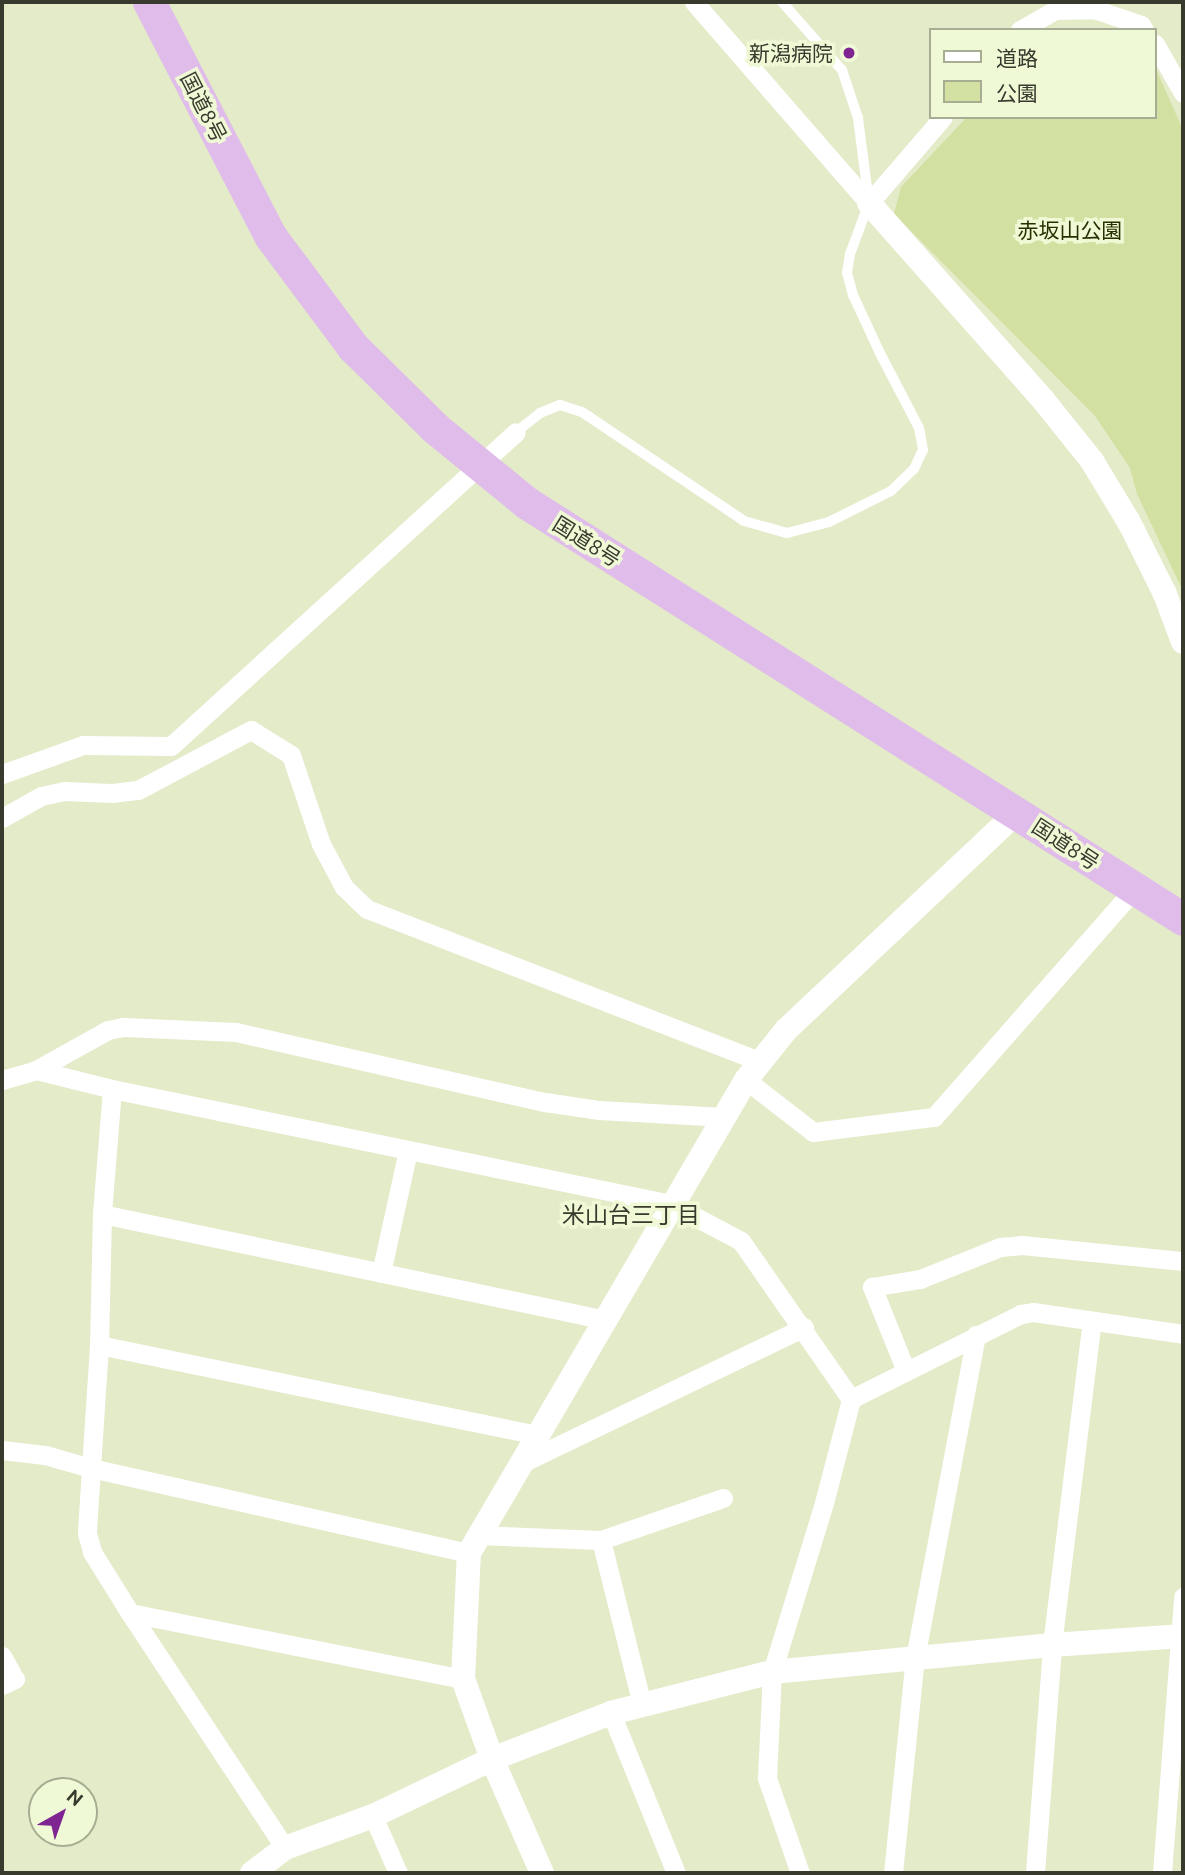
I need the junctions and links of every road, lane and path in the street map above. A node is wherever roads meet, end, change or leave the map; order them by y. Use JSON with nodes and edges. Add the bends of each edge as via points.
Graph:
{"nodes":[{"id":1,"x":149,"y":2,"type":"edge"},
{"id":2,"x":694,"y":2,"type":"edge"},
{"id":3,"x":782,"y":2,"type":"edge"},
{"id":4,"x":1093,"y":5,"type":"edge"},
{"id":5,"x":1024,"y":28,"type":"edge"},
{"id":6,"x":1142,"y":28,"type":"edge"},
{"id":7,"x":1157,"y":48,"type":"edge"},
{"id":8,"x":1183,"y":93,"type":"edge"},
{"id":9,"x":941,"y":119,"type":"edge"},
{"id":10,"x":869,"y":203,"type":"junction"},
{"id":11,"x":516,"y":432,"type":"joint"},
{"id":12,"x":1183,"y":642,"type":"edge"},
{"id":13,"x":2,"y":774,"type":"edge"},
{"id":14,"x":1017,"y":812,"type":"junction"},
{"id":15,"x":2,"y":818,"type":"edge"},
{"id":16,"x":1135,"y":888,"type":"junction"},
{"id":17,"x":1183,"y":919,"type":"edge"},
{"id":18,"x":36,"y":1070,"type":"junction"},
{"id":19,"x":753,"y":1071,"type":"junction"},
{"id":20,"x":2,"y":1080,"type":"edge"},
{"id":21,"x":112,"y":1089,"type":"junction"},
{"id":22,"x":724,"y":1117,"type":"junction"},
{"id":23,"x":408,"y":1150,"type":"junction"},
{"id":24,"x":671,"y":1205,"type":"junction"},
{"id":25,"x":102,"y":1214,"type":"junction"},
{"id":26,"x":1183,"y":1261,"type":"edge"},
{"id":27,"x":381,"y":1273,"type":"junction"},
{"id":28,"x":606,"y":1320,"type":"junction"},
{"id":29,"x":1092,"y":1321,"type":"junction"},
{"id":30,"x":804,"y":1327,"type":"junction"},
{"id":31,"x":1183,"y":1334,"type":"edge"},
{"id":32,"x":976,"y":1335,"type":"junction"},
{"id":33,"x":99,"y":1345,"type":"junction"},
{"id":34,"x":906,"y":1371,"type":"junction"},
{"id":35,"x":851,"y":1399,"type":"junction"},
{"id":36,"x":539,"y":1435,"type":"junction"},
{"id":37,"x":2,"y":1450,"type":"edge"},
{"id":38,"x":522,"y":1463,"type":"junction"},
{"id":39,"x":91,"y":1468,"type":"junction"},
{"id":40,"x":723,"y":1498,"type":"dead end"},
{"id":41,"x":601,"y":1540,"type":"junction"},
{"id":42,"x":475,"y":1544,"type":"junction"},
{"id":43,"x":1183,"y":1597,"type":"edge"},
{"id":44,"x":130,"y":1613,"type":"junction"},
{"id":45,"x":1182,"y":1636,"type":"edge"},
{"id":46,"x":1052,"y":1645,"type":"junction"},
{"id":47,"x":2,"y":1656,"type":"edge"},
{"id":48,"x":915,"y":1658,"type":"junction"},
{"id":49,"x":772,"y":1672,"type":"junction"},
{"id":50,"x":463,"y":1679,"type":"junction"},
{"id":51,"x":2,"y":1685,"type":"edge"},
{"id":52,"x":642,"y":1705,"type":"junction"},
{"id":53,"x":611,"y":1713,"type":"junction"},
{"id":54,"x":492,"y":1759,"type":"junction"},
{"id":55,"x":373,"y":1816,"type":"junction"},
{"id":56,"x":285,"y":1848,"type":"junction"},
{"id":57,"x":252,"y":1873,"type":"edge"},
{"id":58,"x":398,"y":1873,"type":"edge"},
{"id":59,"x":542,"y":1873,"type":"edge"},
{"id":60,"x":676,"y":1873,"type":"edge"},
{"id":61,"x":800,"y":1873,"type":"edge"},
{"id":62,"x":893,"y":1873,"type":"edge"},
{"id":63,"x":1035,"y":1873,"type":"edge"},
{"id":64,"x":1162,"y":1873,"type":"edge"}],
"edges":[{"from":1,"to":14,"type":"highway","name":"国道8号","via":[[271,237],[353,347],[435,428],[527,503]]},
{"from":2,"to":10,"type":"street"},
{"from":3,"to":10,"type":"lane","via":[[842,70],[858,118]]},
{"from":4,"to":5,"type":"street","via":[[1055,10]]},
{"from":4,"to":6,"type":"street"},
{"from":7,"to":8,"type":"street"},
{"from":9,"to":10,"type":"street"},
{"from":10,"to":11,"type":"lane","via":[[847,272],[874,340],[919,428],[923,450],[914,469],[891,491],[829,522],[787,533],[744,521],[582,412],[560,405],[540,413]]},
{"from":10,"to":12,"type":"street","via":[[1092,461],[1160,582]]},
{"from":11,"to":13,"type":"street","via":[[171,746],[83,745]]},
{"from":14,"to":16,"type":"highway","name":"国道8号"},
{"from":14,"to":19,"type":"street","via":[[786,1030]]},
{"from":15,"to":19,"type":"street","via":[[41,796],[65,791],[138,790],[251,730],[291,755],[321,844],[344,887],[367,909]]},
{"from":16,"to":17,"type":"highway","name":"国道8号"},
{"from":16,"to":19,"type":"street","via":[[934,1117],[813,1132]]},
{"from":18,"to":20,"type":"street"},
{"from":18,"to":21,"type":"street"},
{"from":18,"to":22,"type":"street","via":[[108,1030],[236,1032],[545,1102]]},
{"from":19,"to":22,"type":"street"},
{"from":21,"to":23,"type":"street"},
{"from":21,"to":25,"type":"street"},
{"from":22,"to":24,"type":"street"},
{"from":23,"to":24,"type":"street"},
{"from":23,"to":27,"type":"street"},
{"from":24,"to":28,"type":"street"},
{"from":24,"to":30,"type":"street","via":[[741,1241]]},
{"from":25,"to":27,"type":"street"},
{"from":25,"to":33,"type":"street"},
{"from":26,"to":34,"type":"street","via":[[1022,1245],[1000,1247],[920,1279],[872,1287]]},
{"from":27,"to":28,"type":"street"},
{"from":28,"to":36,"type":"street"},
{"from":29,"to":31,"type":"street"},
{"from":29,"to":32,"type":"street","via":[[1032,1312]]},
{"from":29,"to":46,"type":"street"},
{"from":30,"to":35,"type":"street"},
{"from":30,"to":38,"type":"street"},
{"from":32,"to":34,"type":"street"},
{"from":32,"to":48,"type":"street"},
{"from":33,"to":36,"type":"street"},
{"from":33,"to":39,"type":"street"},
{"from":34,"to":35,"type":"street"},
{"from":35,"to":49,"type":"street"},
{"from":36,"to":38,"type":"street"},
{"from":37,"to":39,"type":"street","via":[[45,1455]]},
{"from":38,"to":42,"type":"street"},
{"from":39,"to":42,"type":"street"},
{"from":39,"to":44,"type":"street","via":[[87,1534],[92,1552]]},
{"from":40,"to":41,"type":"street"},
{"from":41,"to":42,"type":"street"},
{"from":41,"to":52,"type":"street"},
{"from":42,"to":50,"type":"street"},
{"from":43,"to":45,"type":"street"},
{"from":44,"to":50,"type":"street"},
{"from":44,"to":56,"type":"street"},
{"from":45,"to":46,"type":"street"},
{"from":45,"to":64,"type":"street"},
{"from":46,"to":48,"type":"street"},
{"from":46,"to":63,"type":"street"},
{"from":47,"to":51,"type":"street","via":[[15,1679]]},
{"from":48,"to":49,"type":"street"},
{"from":48,"to":62,"type":"street"},
{"from":49,"to":52,"type":"street"},
{"from":49,"to":61,"type":"street","via":[[767,1778]]},
{"from":50,"to":54,"type":"street"},
{"from":52,"to":53,"type":"street"},
{"from":53,"to":54,"type":"street"},
{"from":53,"to":60,"type":"street"},
{"from":54,"to":55,"type":"street"},
{"from":54,"to":59,"type":"street"},
{"from":55,"to":56,"type":"street"},
{"from":55,"to":58,"type":"street"},
{"from":56,"to":57,"type":"street"}]}
